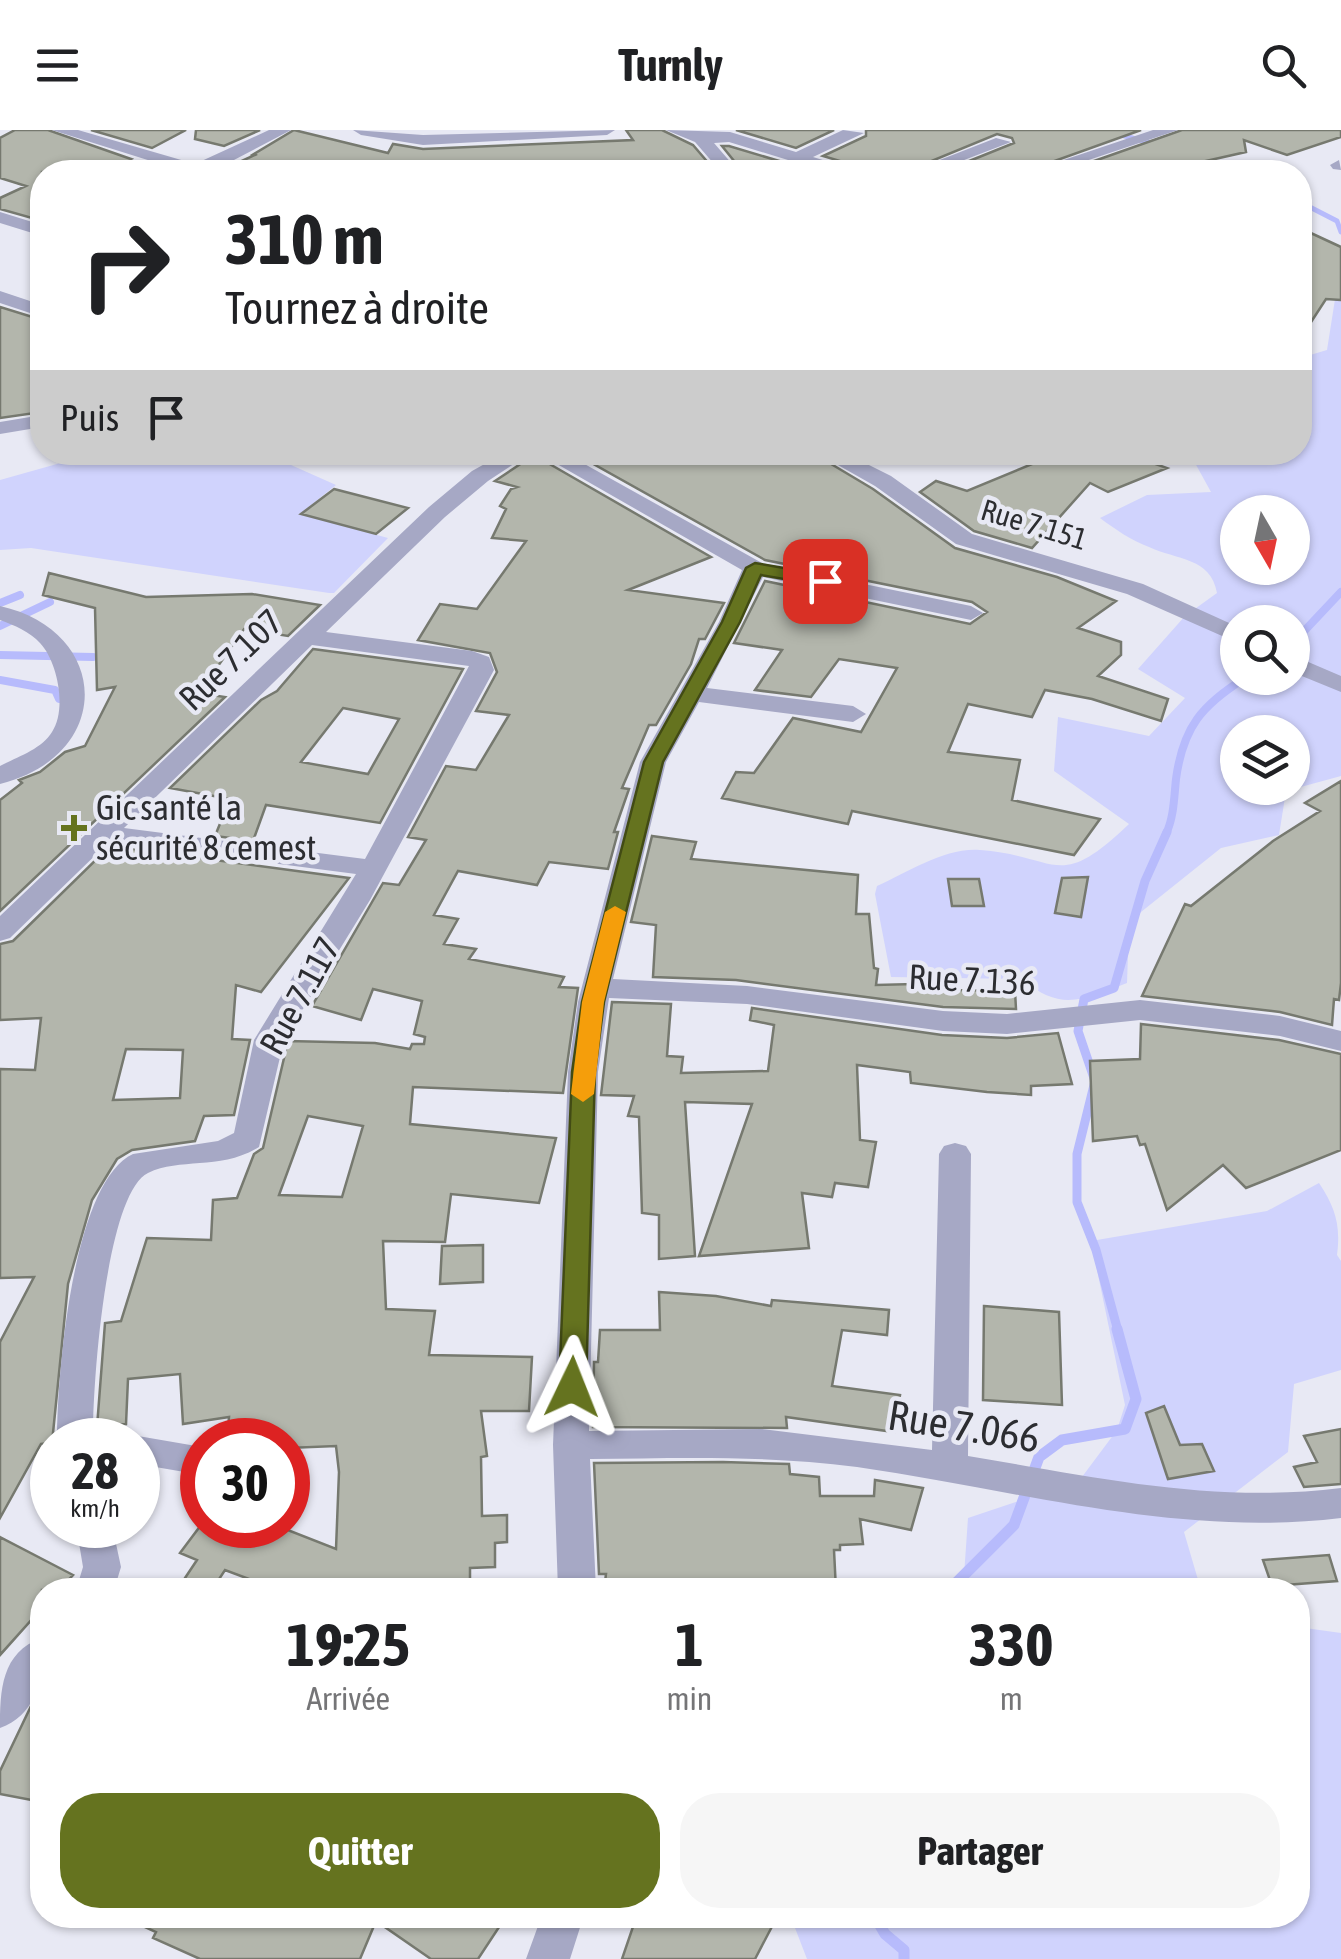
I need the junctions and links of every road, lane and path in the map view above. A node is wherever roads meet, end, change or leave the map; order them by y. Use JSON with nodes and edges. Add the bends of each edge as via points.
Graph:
{"nodes":[{"id":1,"x":60,"y":130,"type":"edge"},
{"id":2,"x":283,"y":130,"type":"edge"},
{"id":3,"x":360,"y":130,"type":"edge"},
{"id":4,"x":607,"y":130,"type":"edge"},
{"id":5,"x":674,"y":130,"type":"edge"},
{"id":6,"x":756,"y":130,"type":"edge"},
{"id":7,"x":850,"y":130,"type":"edge"},
{"id":8,"x":1170,"y":130,"type":"edge"},
{"id":9,"x":730,"y":137,"type":"junction"},
{"id":10,"x":701,"y":138,"type":"junction"},
{"id":11,"x":1002,"y":142,"type":"dead end"},
{"id":12,"x":796,"y":158,"type":"junction"},
{"id":13,"x":162,"y":160,"type":"edge"},
{"id":14,"x":222,"y":160,"type":"edge"},
{"id":15,"x":720,"y":160,"type":"edge"},
{"id":16,"x":803,"y":160,"type":"edge"},
{"id":17,"x":952,"y":160,"type":"edge"},
{"id":18,"x":1075,"y":160,"type":"edge"},
{"id":19,"x":0,"y":217,"type":"edge"},
{"id":20,"x":30,"y":226,"type":"edge"},
{"id":21,"x":30,"y":232,"type":"edge"},
{"id":22,"x":0,"y":242,"type":"edge"},
{"id":23,"x":0,"y":297,"type":"edge"},
{"id":24,"x":30,"y":307,"type":"edge"},
{"id":25,"x":30,"y":423,"type":"edge"},
{"id":26,"x":0,"y":428,"type":"edge"},
{"id":27,"x":499,"y":465,"type":"edge"},
{"id":28,"x":569,"y":465,"type":"edge"},
{"id":29,"x":850,"y":465,"type":"edge"},
{"id":30,"x":755,"y":568,"type":"junction"},
{"id":31,"x":0,"y":613,"type":"edge"},
{"id":32,"x":971,"y":613,"type":"dead end"},
{"id":33,"x":1220,"y":628,"type":"edge"},
{"id":34,"x":304,"y":637,"type":"junction"},
{"id":35,"x":1310,"y":670,"type":"edge"},
{"id":36,"x":1341,"y":685,"type":"edge"},
{"id":37,"x":691,"y":693,"type":"junction"},
{"id":38,"x":853,"y":714,"type":"dead end"},
{"id":39,"x":0,"y":776,"type":"edge"},
{"id":40,"x":103,"y":833,"type":"junction"},
{"id":41,"x":372,"y":868,"type":"junction"},
{"id":42,"x":0,"y":932,"type":"edge"},
{"id":43,"x":597,"y":988,"type":"junction"},
{"id":44,"x":1341,"y":1042,"type":"edge"},
{"id":45,"x":955,"y":1154,"type":"dead end"},
{"id":46,"x":73,"y":1418,"type":"edge"},
{"id":47,"x":571,"y":1445,"type":"junction"},
{"id":48,"x":950,"y":1467,"type":"junction"},
{"id":49,"x":1341,"y":1503,"type":"edge"},
{"id":50,"x":98,"y":1548,"type":"edge"},
{"id":51,"x":99,"y":1578,"type":"edge"},
{"id":52,"x":576,"y":1578,"type":"edge"},
{"id":53,"x":30,"y":1670,"type":"edge"},
{"id":54,"x":0,"y":1711,"type":"edge"},
{"id":55,"x":559,"y":1928,"type":"edge"},
{"id":56,"x":548,"y":1959,"type":"edge"}],
"edges":[{"from":1,"to":13,"type":"street"},
{"from":2,"to":14,"type":"street"},
{"from":3,"to":4,"type":"street","via":[[423,140]]},
{"from":5,"to":10,"type":"street"},
{"from":6,"to":9,"type":"street"},
{"from":7,"to":12,"type":"street","via":[[856,133]]},
{"from":8,"to":18,"type":"street"},
{"from":9,"to":10,"type":"street"},
{"from":9,"to":12,"type":"street"},
{"from":10,"to":15,"type":"street"},
{"from":11,"to":17,"type":"street"},
{"from":12,"to":16,"type":"street"},
{"from":19,"to":20,"type":"street"},
{"from":21,"to":22,"type":"street"},
{"from":23,"to":24,"type":"street"},
{"from":25,"to":26,"type":"street"},
{"from":27,"to":34,"type":"street","name":"Rue 7.107","via":[[437,512]]},
{"from":28,"to":30,"type":"street"},
{"from":29,"to":33,"type":"street","name":"Rue 7.151","via":[[964,540],[1134,589]]},
{"from":30,"to":32,"type":"street"},
{"from":30,"to":37,"type":"street"},
{"from":31,"to":39,"type":"street","via":[[49,638],[72,700],[65,733]]},
{"from":34,"to":40,"type":"street","name":"Rue 7.107"},
{"from":34,"to":41,"type":"street","name":"Rue 7.117","via":[[480,662],[482,670]]},
{"from":35,"to":36,"type":"street"},
{"from":37,"to":38,"type":"street"},
{"from":37,"to":43,"type":"street","via":[[654,762]]},
{"from":40,"to":41,"type":"street"},
{"from":40,"to":42,"type":"street","name":"Rue 7.107"},
{"from":41,"to":46,"type":"street","name":"Rue 7.117","via":[[269,1040],[248,1139],[230,1150],[138,1164],[120,1176],[78,1342]]},
{"from":43,"to":44,"type":"street","name":"Rue 7.136","via":[[747,994],[1007,1024],[1140,1010],[1280,1026]]},
{"from":43,"to":47,"type":"street","via":[[584,1072]]},
{"from":45,"to":48,"type":"street"},
{"from":47,"to":48,"type":"street","name":"Rue 7.066","via":[[761,1443]]},
{"from":47,"to":52,"type":"street"},
{"from":48,"to":49,"type":"street","name":"Rue 7.066","via":[[1195,1508]]},
{"from":50,"to":51,"type":"street"},
{"from":53,"to":54,"type":"street"},
{"from":55,"to":56,"type":"street"}]}
